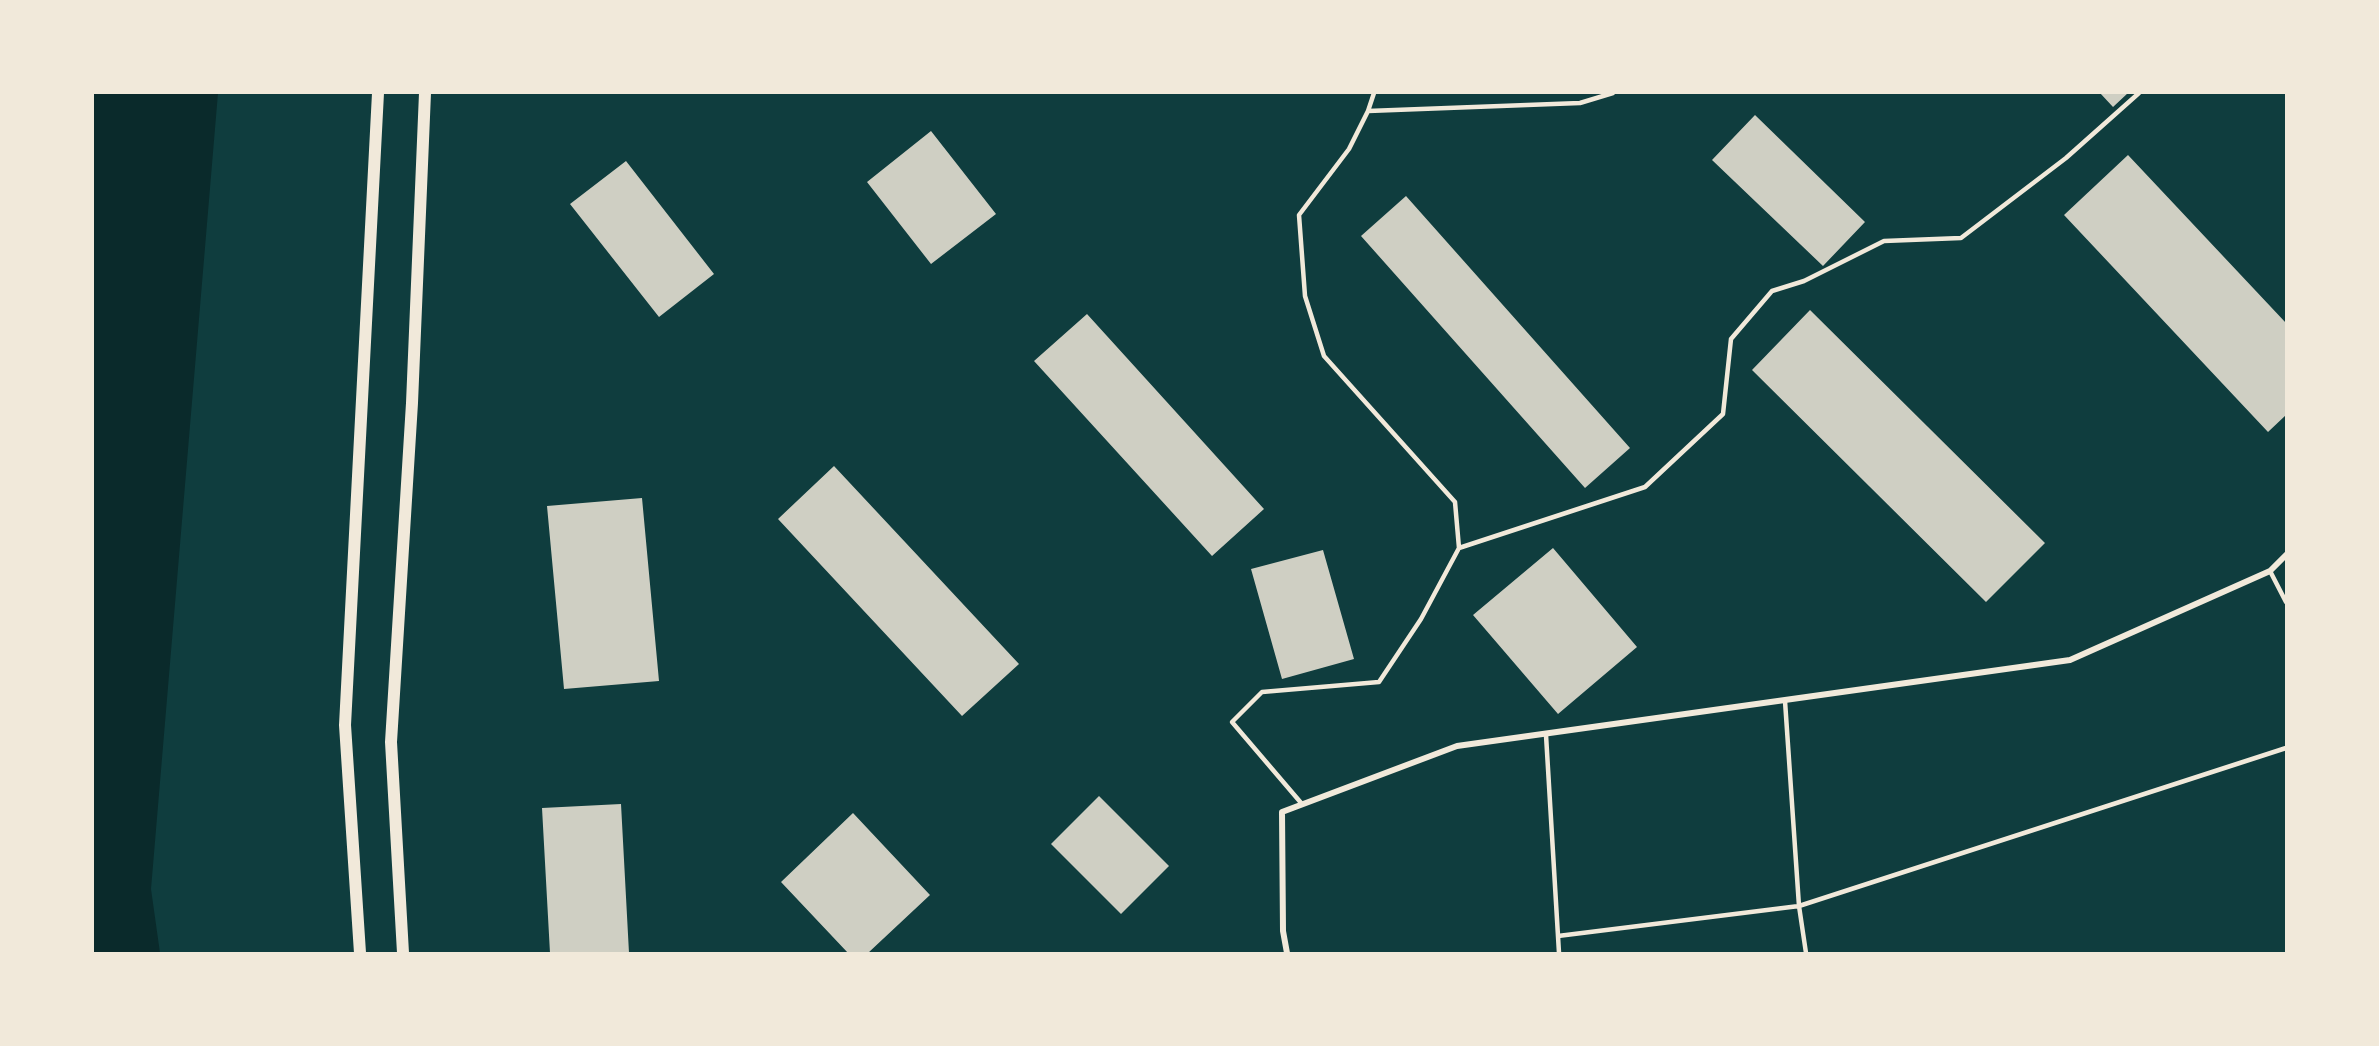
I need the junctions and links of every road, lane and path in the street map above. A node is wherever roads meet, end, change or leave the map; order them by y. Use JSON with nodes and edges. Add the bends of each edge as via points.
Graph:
{"nodes":[{"id":1,"x":378,"y":93,"type":"edge"},
{"id":2,"x":425,"y":93,"type":"edge"},
{"id":3,"x":1374,"y":93,"type":"edge"},
{"id":4,"x":1613,"y":93,"type":"edge"},
{"id":5,"x":2139,"y":93,"type":"edge"},
{"id":6,"x":1368,"y":111,"type":"junction"},
{"id":7,"x":1459,"y":548,"type":"junction"},
{"id":8,"x":2286,"y":555,"type":"edge"},
{"id":9,"x":2270,"y":571,"type":"junction"},
{"id":10,"x":2286,"y":602,"type":"edge"},
{"id":11,"x":1785,"y":701,"type":"junction"},
{"id":12,"x":1546,"y":735,"type":"junction"},
{"id":13,"x":2286,"y":748,"type":"edge"},
{"id":14,"x":1302,"y":804,"type":"junction"},
{"id":15,"x":1799,"y":906,"type":"junction"},
{"id":16,"x":1558,"y":936,"type":"junction"},
{"id":17,"x":360,"y":953,"type":"edge"},
{"id":18,"x":403,"y":953,"type":"edge"},
{"id":19,"x":1287,"y":953,"type":"edge"},
{"id":20,"x":1559,"y":953,"type":"edge"},
{"id":21,"x":1806,"y":953,"type":"edge"}],
"edges":[{"from":1,"to":17,"type":"main road","via":[[345,724]]},
{"from":2,"to":18,"type":"main road","via":[[391,742]]},
{"from":3,"to":6,"type":"lane"},
{"from":4,"to":6,"type":"lane","via":[[1580,103]]},
{"from":5,"to":7,"type":"lane","via":[[2066,158],[1961,238],[1884,241],[1804,281],[1772,291],[1731,339],[1723,414],[1645,487]]},
{"from":6,"to":7,"type":"lane","via":[[1349,149],[1299,215],[1305,296],[1324,356],[1455,502]]},
{"from":7,"to":14,"type":"lane","via":[[1421,619],[1378,682],[1262,692],[1232,722]]},
{"from":8,"to":9,"type":"street"},
{"from":9,"to":10,"type":"lane"},
{"from":9,"to":11,"type":"street","via":[[2070,660]]},
{"from":11,"to":12,"type":"street"},
{"from":11,"to":15,"type":"lane"},
{"from":12,"to":14,"type":"street","via":[[1457,746]]},
{"from":12,"to":16,"type":"lane"},
{"from":13,"to":15,"type":"lane"},
{"from":14,"to":19,"type":"street","via":[[1282,813],[1283,931]]},
{"from":15,"to":16,"type":"lane"},
{"from":15,"to":21,"type":"lane"},
{"from":16,"to":20,"type":"lane"}]}
